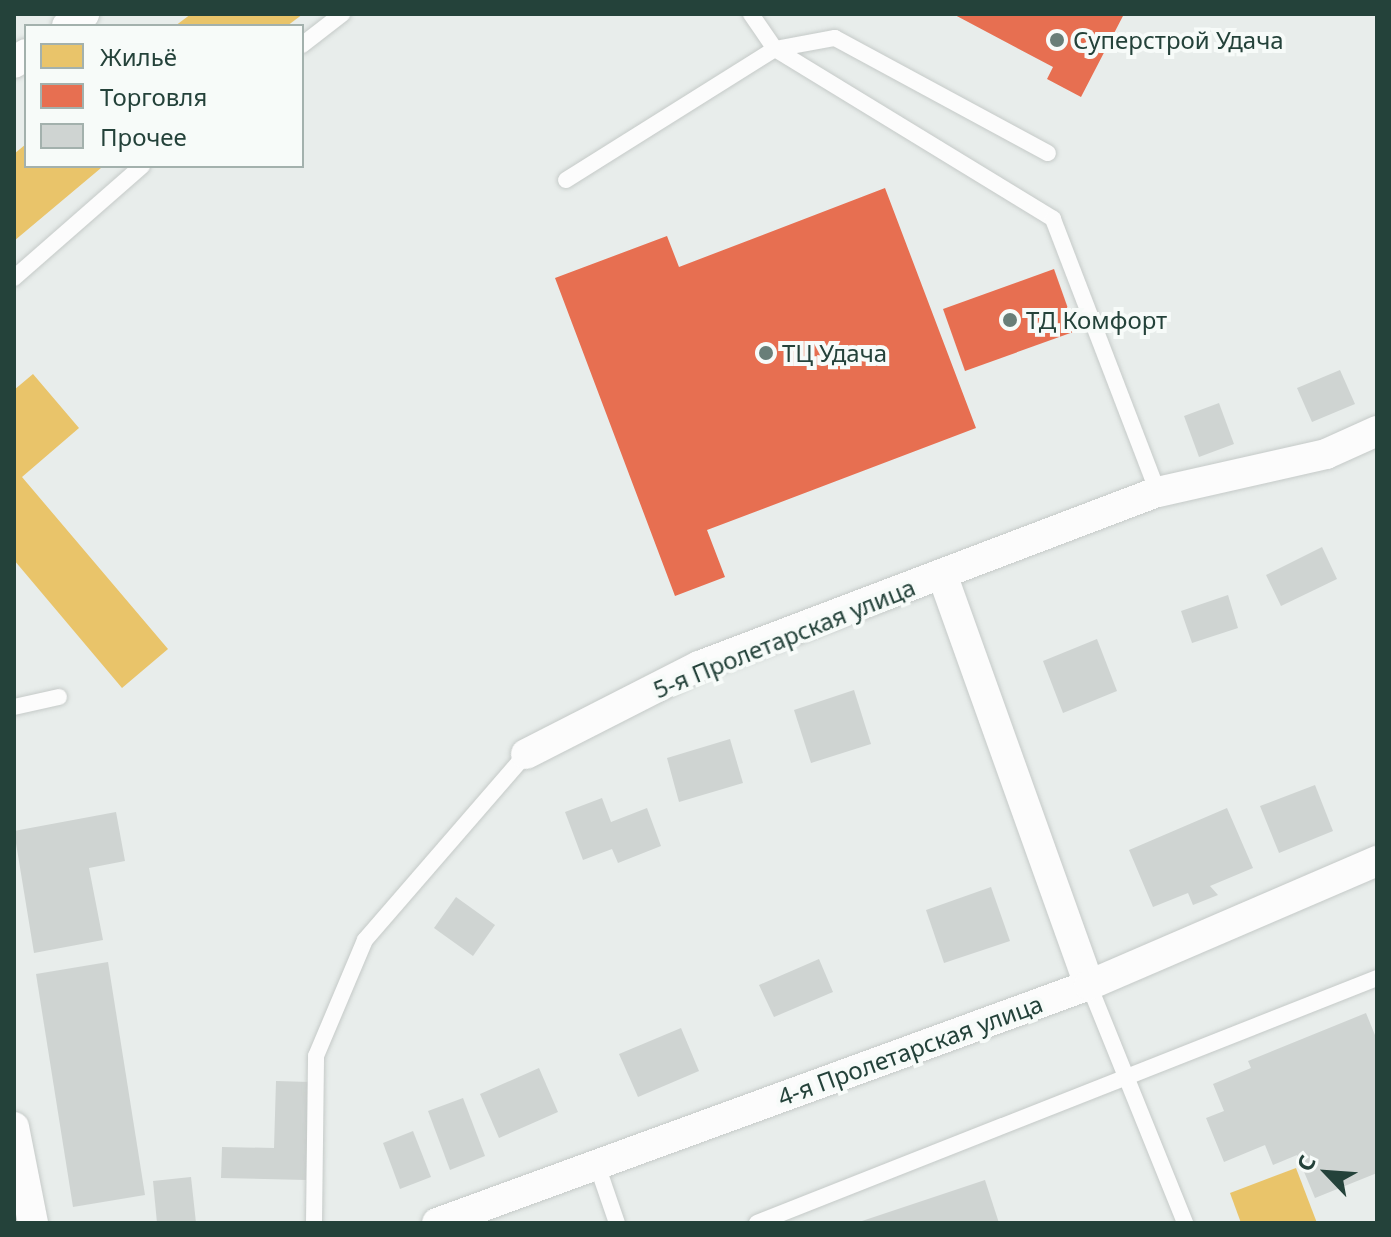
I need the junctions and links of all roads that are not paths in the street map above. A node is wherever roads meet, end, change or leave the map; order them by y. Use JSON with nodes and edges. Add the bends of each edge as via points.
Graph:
{"nodes":[{"id":1,"x":342,"y":14,"type":"edge"},
{"id":2,"x":751,"y":14,"type":"edge"},
{"id":3,"x":304,"y":43,"type":"edge"},
{"id":4,"x":775,"y":49,"type":"junction"},
{"id":5,"x":1048,"y":153,"type":"dead end"},
{"id":6,"x":143,"y":168,"type":"edge"},
{"id":7,"x":566,"y":180,"type":"dead end"},
{"id":8,"x":14,"y":278,"type":"edge"},
{"id":9,"x":1377,"y":431,"type":"edge"},
{"id":10,"x":1158,"y":492,"type":"junction"},
{"id":11,"x":942,"y":574,"type":"junction"},
{"id":12,"x":59,"y":697,"type":"dead end"},
{"id":13,"x":14,"y":707,"type":"edge"},
{"id":14,"x":526,"y":754,"type":"joint"},
{"id":15,"x":1377,"y":861,"type":"edge"},
{"id":16,"x":1377,"y":978,"type":"edge"},
{"id":17,"x":1089,"y":985,"type":"junction"},
{"id":18,"x":1128,"y":1080,"type":"junction"},
{"id":19,"x":14,"y":1127,"type":"edge"},
{"id":20,"x":597,"y":1165,"type":"junction"},
{"id":21,"x":33,"y":1223,"type":"edge"},
{"id":22,"x":314,"y":1223,"type":"edge"},
{"id":23,"x":437,"y":1223,"type":"edge"},
{"id":24,"x":617,"y":1223,"type":"edge"},
{"id":25,"x":757,"y":1223,"type":"edge"},
{"id":26,"x":1185,"y":1223,"type":"edge"}],
"edges":[{"from":1,"to":3,"type":"lane"},
{"from":2,"to":4,"type":"lane"},
{"from":4,"to":5,"type":"lane","via":[[835,38]]},
{"from":4,"to":7,"type":"lane"},
{"from":4,"to":10,"type":"lane","via":[[1053,219]]},
{"from":6,"to":8,"type":"lane"},
{"from":9,"to":10,"type":"street","name":"5-я Пролетарская улица","via":[[1326,454]]},
{"from":10,"to":11,"type":"street","name":"5-я Пролетарская улица"},
{"from":11,"to":14,"type":"street","name":"5-я Пролетарская улица","via":[[699,666]]},
{"from":11,"to":17,"type":"street"},
{"from":12,"to":13,"type":"lane"},
{"from":14,"to":22,"type":"lane","name":"5-я Пролетарская улица","via":[[365,940],[316,1056]]},
{"from":15,"to":17,"type":"street","name":"4-я Пролетарская улица"},
{"from":16,"to":18,"type":"lane"},
{"from":17,"to":18,"type":"lane"},
{"from":17,"to":20,"type":"street","name":"4-я Пролетарская улица"},
{"from":18,"to":25,"type":"lane"},
{"from":18,"to":26,"type":"lane"},
{"from":19,"to":21,"type":"street"},
{"from":20,"to":23,"type":"street","name":"4-я Пролетарская улица"},
{"from":20,"to":24,"type":"lane"}]}
